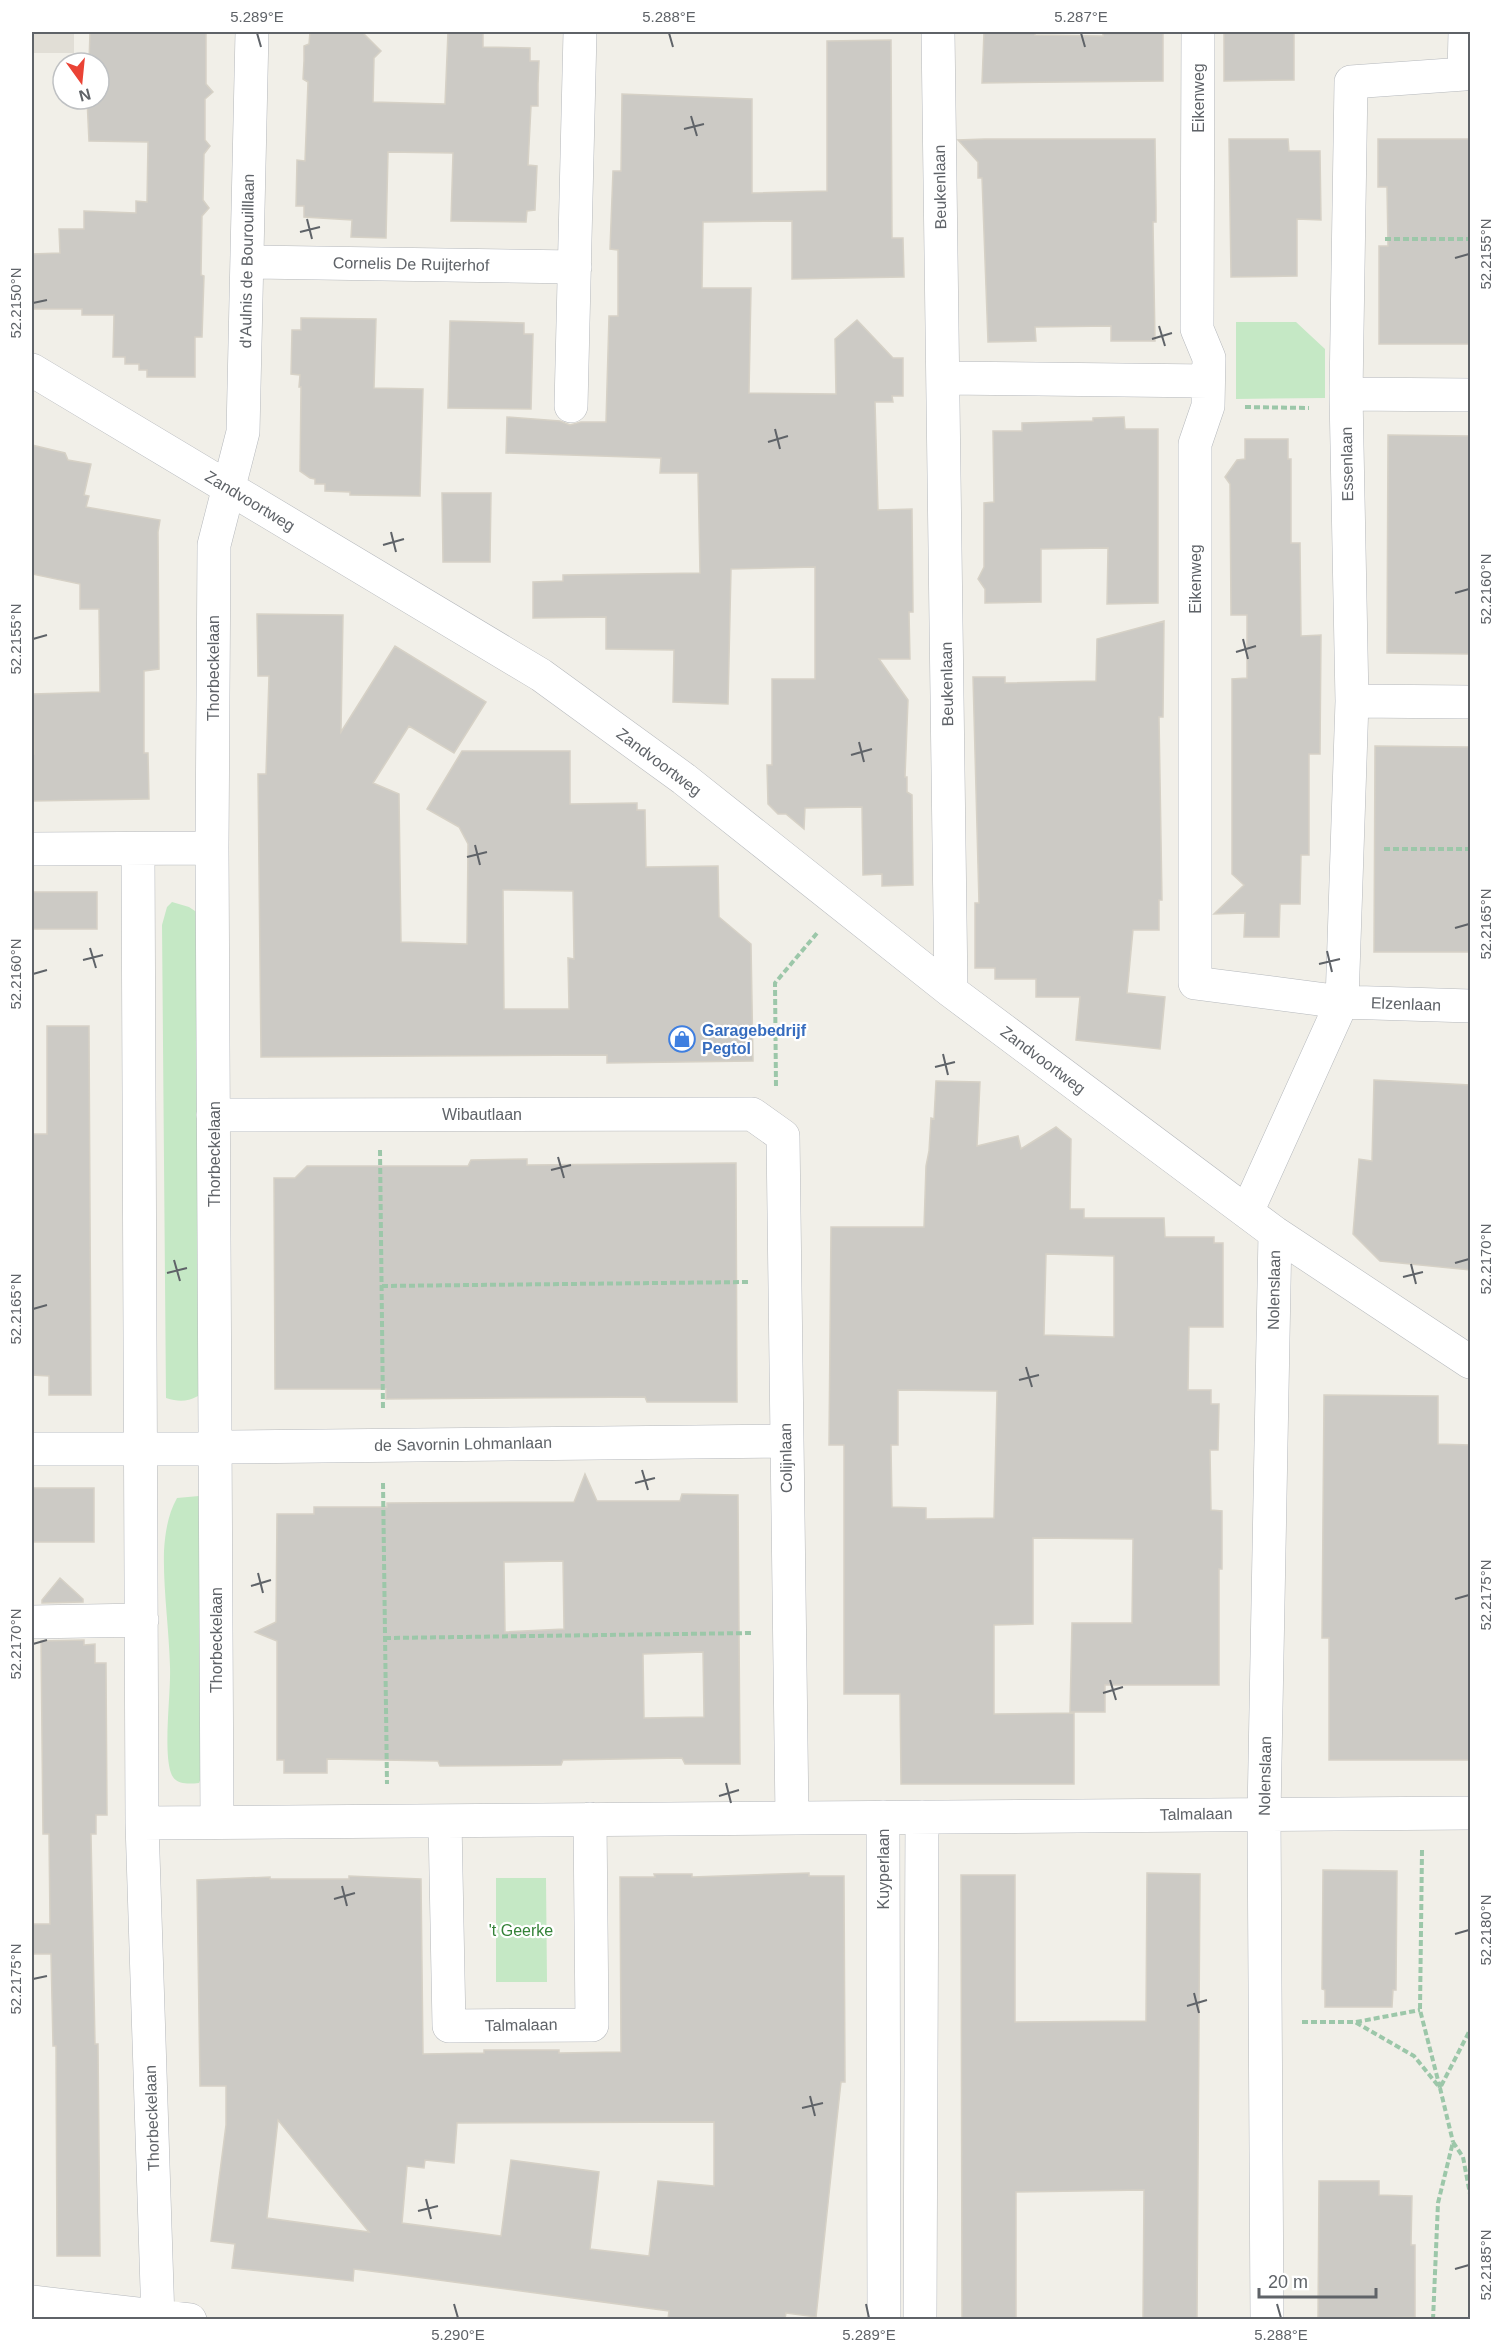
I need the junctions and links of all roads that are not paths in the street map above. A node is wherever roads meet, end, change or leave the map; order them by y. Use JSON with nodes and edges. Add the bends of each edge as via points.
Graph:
{"nodes":[{"id":1,"x":252,"y":32,"type":"edge"},
{"id":2,"x":579,"y":32,"type":"edge"},
{"id":3,"x":938,"y":32,"type":"edge"},
{"id":4,"x":1198,"y":32,"type":"edge"},
{"id":5,"x":1465,"y":32,"type":"edge"},
{"id":6,"x":1467,"y":74,"type":"edge"},
{"id":7,"x":247,"y":262,"type":"junction"},
{"id":8,"x":575,"y":267,"type":"junction"},
{"id":9,"x":32,"y":370,"type":"edge"},
{"id":10,"x":943,"y":378,"type":"junction"},
{"id":11,"x":1208,"y":393,"type":"junction"},
{"id":12,"x":1470,"y":395,"type":"edge"},
{"id":13,"x":1346,"y":401,"type":"junction"},
{"id":14,"x":571,"y":406,"type":"dead end"},
{"id":15,"x":229,"y":488,"type":"junction"},
{"id":16,"x":1352,"y":701,"type":"junction"},
{"id":17,"x":1470,"y":702,"type":"edge"},
{"id":18,"x":212,"y":848,"type":"junction"},
{"id":19,"x":32,"y":849,"type":"edge"},
{"id":20,"x":138,"y":849,"type":"junction"},
{"id":21,"x":951,"y":991,"type":"junction"},
{"id":22,"x":1342,"y":1002,"type":"junction"},
{"id":23,"x":1470,"y":1006,"type":"edge"},
{"id":24,"x":213,"y":1114,"type":"junction"},
{"id":25,"x":764,"y":1123,"type":"joint"},
{"id":26,"x":1247,"y":1212,"type":"junction"},
{"id":27,"x":1275,"y":1233,"type":"junction"},
{"id":28,"x":1470,"y":1362,"type":"edge"},
{"id":29,"x":786,"y":1441,"type":"junction"},
{"id":30,"x":141,"y":1448,"type":"junction"},
{"id":31,"x":32,"y":1449,"type":"edge"},
{"id":32,"x":215,"y":1449,"type":"junction"},
{"id":33,"x":142,"y":1620,"type":"junction"},
{"id":34,"x":32,"y":1622,"type":"edge"},
{"id":35,"x":1470,"y":1813,"type":"edge"},
{"id":36,"x":1264,"y":1814,"type":"junction"},
{"id":37,"x":883,"y":1817,"type":"junction"},
{"id":38,"x":922,"y":1817,"type":"junction"},
{"id":39,"x":792,"y":1818,"type":"junction"},
{"id":40,"x":590,"y":1819,"type":"junction"},
{"id":41,"x":445,"y":1821,"type":"junction"},
{"id":42,"x":217,"y":1822,"type":"junction"},
{"id":43,"x":142,"y":1823,"type":"junction"},
{"id":44,"x":32,"y":2302,"type":"edge"},
{"id":45,"x":169,"y":2318,"type":"edge"},
{"id":46,"x":884,"y":2319,"type":"edge"},
{"id":47,"x":920,"y":2319,"type":"edge"},
{"id":48,"x":1267,"y":2319,"type":"edge"}],
"edges":[{"from":1,"to":7,"type":"street","name":"d'Aulnis de Bourouilllaan"},
{"from":2,"to":8,"type":"street"},
{"from":3,"to":10,"type":"street","name":"Beukenlaan"},
{"from":4,"to":11,"type":"street","name":"Eikenweg","via":[[1197,329],[1209,358]]},
{"from":5,"to":6,"type":"street","name":"Essenlaan"},
{"from":6,"to":13,"type":"street","name":"Essenlaan","via":[[1351,82]]},
{"from":7,"to":8,"type":"street","name":"Cornelis De Ruijterhof"},
{"from":7,"to":15,"type":"street","name":"d'Aulnis de Bourouilllaan","via":[[243,432]]},
{"from":8,"to":14,"type":"street"},
{"from":9,"to":15,"type":"street","name":"Zandvoortweg"},
{"from":10,"to":11,"type":"street"},
{"from":10,"to":21,"type":"street","name":"Beukenlaan"},
{"from":11,"to":22,"type":"street","name":"Eikenweg","via":[[1195,444],[1195,983]]},
{"from":12,"to":13,"type":"street"},
{"from":13,"to":16,"type":"street","name":"Essenlaan"},
{"from":15,"to":18,"type":"street","name":"Thorbeckelaan","via":[[214,544]]},
{"from":15,"to":21,"type":"street","name":"Zandvoortweg","via":[[541,675],[684,779]]},
{"from":16,"to":17,"type":"street"},
{"from":16,"to":22,"type":"street","name":"Essenlaan"},
{"from":18,"to":20,"type":"street"},
{"from":18,"to":24,"type":"street","name":"Thorbeckelaan"},
{"from":19,"to":20,"type":"street"},
{"from":20,"to":30,"type":"street","name":"Thorbeckelaan"},
{"from":21,"to":26,"type":"street","name":"Zandvoortweg"},
{"from":22,"to":23,"type":"street","name":"Elzenlaan"},
{"from":22,"to":26,"type":"street"},
{"from":24,"to":25,"type":"street","name":"Wibautlaan"},
{"from":24,"to":32,"type":"street","name":"Thorbeckelaan"},
{"from":25,"to":29,"type":"street","name":"Colijnlaan","via":[[783,1136]]},
{"from":26,"to":27,"type":"street","name":"Zandvoortweg"},
{"from":27,"to":28,"type":"street","name":"Zandvoortweg"},
{"from":27,"to":36,"type":"street","name":"Nolenslaan"},
{"from":29,"to":32,"type":"street","name":"de Savornin Lohmanlaan"},
{"from":29,"to":39,"type":"street","name":"Colijnlaan"},
{"from":30,"to":31,"type":"street"},
{"from":30,"to":32,"type":"street","name":"de Savornin Lohmanlaan"},
{"from":30,"to":33,"type":"street","name":"Thorbeckelaan"},
{"from":32,"to":42,"type":"street","name":"Thorbeckelaan"},
{"from":33,"to":34,"type":"street"},
{"from":33,"to":43,"type":"street","name":"Thorbeckelaan"},
{"from":35,"to":36,"type":"street","name":"Talmalaan"},
{"from":36,"to":38,"type":"street","name":"Talmalaan"},
{"from":36,"to":48,"type":"street","name":"Nolenslaan"},
{"from":37,"to":38,"type":"street","name":"Kuyperlaan"},
{"from":37,"to":39,"type":"street"},
{"from":37,"to":46,"type":"street","name":"Kuyperlaan"},
{"from":38,"to":47,"type":"street"},
{"from":39,"to":40,"type":"street"},
{"from":40,"to":41,"type":"street"},
{"from":40,"to":41,"type":"street","name":"Talmalaan","via":[[592,2025],[449,2026]]},
{"from":41,"to":42,"type":"street"},
{"from":42,"to":43,"type":"street"},
{"from":43,"to":45,"type":"street","name":"Thorbeckelaan"},
{"from":44,"to":45,"type":"street"}]}
